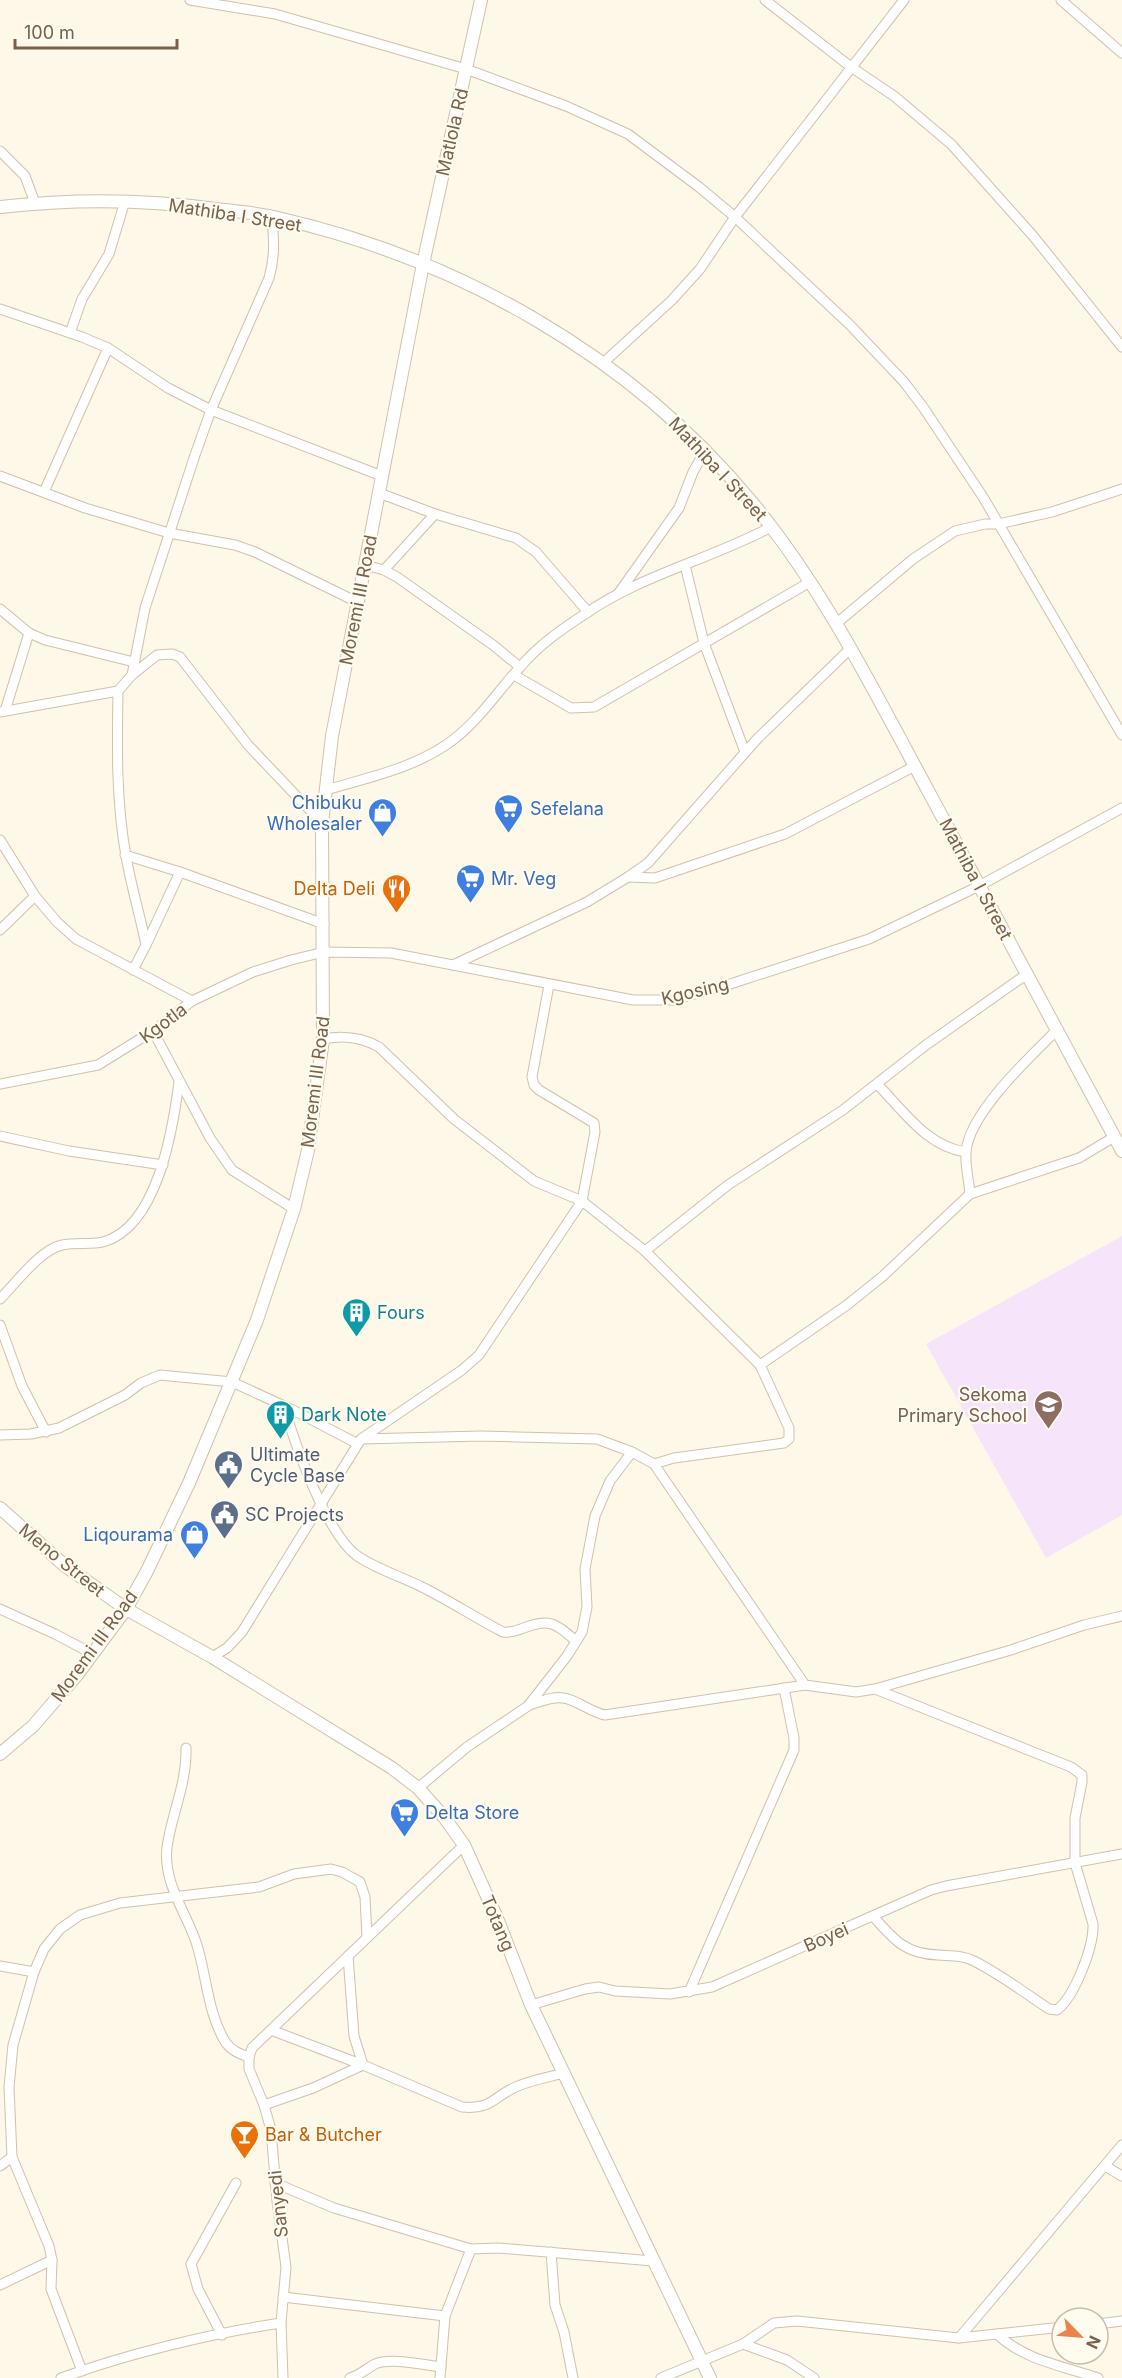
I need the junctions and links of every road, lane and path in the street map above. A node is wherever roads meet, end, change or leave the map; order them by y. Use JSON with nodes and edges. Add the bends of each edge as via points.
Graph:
{"nodes":[{"id":1,"x":190,"y":0,"type":"edge"},
{"id":2,"x":259,"y":0,"type":"edge"},
{"id":3,"x":481,"y":0,"type":"edge"},
{"id":4,"x":765,"y":0,"type":"edge"},
{"id":5,"x":904,"y":0,"type":"edge"},
{"id":6,"x":1061,"y":0,"type":"edge"},
{"id":7,"x":259,"y":10,"type":"junction"},
{"id":8,"x":1122,"y":53,"type":"edge"},
{"id":9,"x":851,"y":67,"type":"junction"},
{"id":10,"x":466,"y":69,"type":"junction"},
{"id":11,"x":0,"y":151,"type":"edge"},
{"id":12,"x":125,"y":201,"type":"junction"},
{"id":13,"x":35,"y":203,"type":"junction"},
{"id":14,"x":0,"y":207,"type":"edge"},
{"id":15,"x":271,"y":216,"type":"junction"},
{"id":16,"x":735,"y":217,"type":"junction"},
{"id":17,"x":423,"y":264,"type":"junction"},
{"id":18,"x":0,"y":309,"type":"edge"},
{"id":19,"x":70,"y":333,"type":"junction"},
{"id":20,"x":108,"y":348,"type":"junction"},
{"id":21,"x":1122,"y":348,"type":"edge"},
{"id":22,"x":603,"y":363,"type":"junction"},
{"id":23,"x":211,"y":410,"type":"junction"},
{"id":24,"x":705,"y":451,"type":"junction"},
{"id":25,"x":0,"y":476,"type":"edge"},
{"id":26,"x":382,"y":477,"type":"junction"},
{"id":27,"x":1122,"y":489,"type":"edge"},
{"id":28,"x":44,"y":492,"type":"junction"},
{"id":29,"x":379,"y":493,"type":"junction"},
{"id":30,"x":435,"y":514,"type":"junction"},
{"id":31,"x":998,"y":524,"type":"junction"},
{"id":32,"x":771,"y":527,"type":"junction"},
{"id":33,"x":169,"y":533,"type":"junction"},
{"id":34,"x":685,"y":565,"type":"junction"},
{"id":35,"x":365,"y":566,"type":"junction"},
{"id":36,"x":384,"y":570,"type":"junction"},
{"id":37,"x":810,"y":582,"type":"junction"},
{"id":38,"x":616,"y":596,"type":"junction"},
{"id":39,"x":357,"y":602,"type":"junction"},
{"id":40,"x":0,"y":609,"type":"edge"},
{"id":41,"x":588,"y":612,"type":"junction"},
{"id":42,"x":837,"y":623,"type":"junction"},
{"id":43,"x":28,"y":633,"type":"junction"},
{"id":44,"x":704,"y":644,"type":"junction"},
{"id":45,"x":851,"y":648,"type":"junction"},
{"id":46,"x":134,"y":662,"type":"junction"},
{"id":47,"x":517,"y":671,"type":"junction"},
{"id":48,"x":132,"y":675,"type":"junction"},
{"id":49,"x":118,"y":691,"type":"junction"},
{"id":50,"x":3,"y":711,"type":"edge"},
{"id":51,"x":1122,"y":735,"type":"edge"},
{"id":52,"x":745,"y":752,"type":"junction"},
{"id":53,"x":915,"y":766,"type":"junction"},
{"id":54,"x":326,"y":790,"type":"junction"},
{"id":55,"x":1122,"y":808,"type":"edge"},
{"id":56,"x":322,"y":823,"type":"junction"},
{"id":57,"x":0,"y":840,"type":"edge"},
{"id":58,"x":125,"y":855,"type":"junction"},
{"id":59,"x":180,"y":872,"type":"junction"},
{"id":60,"x":628,"y":878,"type":"junction"},
{"id":61,"x":979,"y":886,"type":"junction"},
{"id":62,"x":35,"y":896,"type":"junction"},
{"id":63,"x":324,"y":924,"type":"junction"},
{"id":64,"x":0,"y":930,"type":"edge"},
{"id":65,"x":146,"y":945,"type":"junction"},
{"id":66,"x":324,"y":952,"type":"junction"},
{"id":67,"x":453,"y":965,"type":"junction"},
{"id":68,"x":133,"y":970,"type":"junction"},
{"id":69,"x":1027,"y":974,"type":"junction"},
{"id":70,"x":549,"y":985,"type":"junction"},
{"id":71,"x":192,"y":1001,"type":"junction"},
{"id":72,"x":1058,"y":1030,"type":"junction"},
{"id":73,"x":153,"y":1031,"type":"junction"},
{"id":74,"x":324,"y":1039,"type":"junction"},
{"id":75,"x":179,"y":1082,"type":"junction"},
{"id":76,"x":0,"y":1084,"type":"edge"},
{"id":77,"x":877,"y":1084,"type":"junction"},
{"id":78,"x":0,"y":1136,"type":"edge"},
{"id":79,"x":1114,"y":1137,"type":"junction"},
{"id":80,"x":1122,"y":1151,"type":"edge"},
{"id":81,"x":966,"y":1152,"type":"junction"},
{"id":82,"x":163,"y":1165,"type":"junction"},
{"id":83,"x":970,"y":1194,"type":"junction"},
{"id":84,"x":582,"y":1201,"type":"junction"},
{"id":85,"x":294,"y":1209,"type":"junction"},
{"id":86,"x":645,"y":1251,"type":"junction"},
{"id":87,"x":0,"y":1299,"type":"edge"},
{"id":88,"x":0,"y":1325,"type":"edge"},
{"id":89,"x":760,"y":1365,"type":"junction"},
{"id":90,"x":232,"y":1382,"type":"junction"},
{"id":91,"x":284,"y":1407,"type":"junction"},
{"id":92,"x":46,"y":1432,"type":"junction"},
{"id":93,"x":0,"y":1435,"type":"edge"},
{"id":94,"x":360,"y":1441,"type":"junction"},
{"id":95,"x":632,"y":1452,"type":"junction"},
{"id":96,"x":654,"y":1464,"type":"junction"},
{"id":97,"x":322,"y":1504,"type":"junction"},
{"id":98,"x":0,"y":1508,"type":"edge"},
{"id":99,"x":0,"y":1609,"type":"edge"},
{"id":100,"x":126,"y":1609,"type":"junction"},
{"id":101,"x":1122,"y":1616,"type":"edge"},
{"id":102,"x":576,"y":1641,"type":"junction"},
{"id":103,"x":93,"y":1654,"type":"junction"},
{"id":104,"x":212,"y":1656,"type":"junction"},
{"id":105,"x":805,"y":1684,"type":"junction"},
{"id":106,"x":784,"y":1688,"type":"junction"},
{"id":107,"x":875,"y":1689,"type":"junction"},
{"id":108,"x":528,"y":1706,"type":"junction"},
{"id":109,"x":186,"y":1748,"type":"dead end"},
{"id":110,"x":0,"y":1754,"type":"edge"},
{"id":111,"x":418,"y":1788,"type":"junction"},
{"id":112,"x":464,"y":1845,"type":"junction"},
{"id":113,"x":1122,"y":1854,"type":"edge"},
{"id":114,"x":1075,"y":1863,"type":"junction"},
{"id":115,"x":175,"y":1897,"type":"junction"},
{"id":116,"x":873,"y":1916,"type":"junction"},
{"id":117,"x":367,"y":1937,"type":"junction"},
{"id":118,"x":348,"y":1956,"type":"junction"},
{"id":119,"x":0,"y":1966,"type":"edge"},
{"id":120,"x":34,"y":1972,"type":"junction"},
{"id":121,"x":689,"y":1992,"type":"junction"},
{"id":122,"x":531,"y":2005,"type":"junction"},
{"id":123,"x":271,"y":2030,"type":"junction"},
{"id":124,"x":249,"y":2057,"type":"junction"},
{"id":125,"x":363,"y":2065,"type":"junction"},
{"id":126,"x":564,"y":2073,"type":"junction"},
{"id":127,"x":264,"y":2104,"type":"junction"},
{"id":128,"x":1122,"y":2145,"type":"edge"},
{"id":129,"x":12,"y":2157,"type":"junction"},
{"id":130,"x":0,"y":2166,"type":"edge"},
{"id":131,"x":1105,"y":2166,"type":"junction"},
{"id":132,"x":1122,"y":2176,"type":"edge"},
{"id":133,"x":236,"y":2183,"type":"dead end"},
{"id":134,"x":275,"y":2183,"type":"junction"},
{"id":135,"x":471,"y":2249,"type":"junction"},
{"id":136,"x":550,"y":2252,"type":"junction"},
{"id":137,"x":52,"y":2260,"type":"junction"},
{"id":138,"x":653,"y":2261,"type":"junction"},
{"id":139,"x":0,"y":2285,"type":"edge"},
{"id":140,"x":283,"y":2296,"type":"junction"},
{"id":141,"x":446,"y":2316,"type":"junction"},
{"id":142,"x":281,"y":2324,"type":"junction"},
{"id":143,"x":1050,"y":2328,"type":"edge"},
{"id":144,"x":997,"y":2334,"type":"junction"},
{"id":145,"x":222,"y":2335,"type":"junction"},
{"id":146,"x":959,"y":2338,"type":"junction"},
{"id":147,"x":743,"y":2344,"type":"junction"},
{"id":148,"x":702,"y":2361,"type":"junction"},
{"id":149,"x":441,"y":2367,"type":"junction"},
{"id":150,"x":82,"y":2371,"type":"junction"},
{"id":151,"x":66,"y":2377,"type":"edge"},
{"id":152,"x":283,"y":2378,"type":"edge"},
{"id":153,"x":350,"y":2378,"type":"edge"},
{"id":154,"x":440,"y":2378,"type":"edge"},
{"id":155,"x":573,"y":2378,"type":"edge"},
{"id":156,"x":661,"y":2378,"type":"edge"},
{"id":157,"x":710,"y":2378,"type":"edge"},
{"id":158,"x":813,"y":2378,"type":"edge"},
{"id":159,"x":1098,"y":2378,"type":"edge"}],
"edges":[{"from":1,"to":7,"type":"street"},
{"from":2,"to":7,"type":"street"},
{"from":3,"to":10,"type":"street","name":"Matlola Rd"},
{"from":4,"to":9,"type":"street"},
{"from":5,"to":9,"type":"street"},
{"from":6,"to":8,"type":"street"},
{"from":7,"to":10,"type":"street"},
{"from":9,"to":16,"type":"street"},
{"from":9,"to":21,"type":"street","via":[[894,96],[951,144],[1034,237]]},
{"from":10,"to":16,"type":"street","via":[[628,134]]},
{"from":10,"to":17,"type":"street","name":"Matlola Rd"},
{"from":11,"to":13,"type":"street","via":[[25,176]]},
{"from":12,"to":13,"type":"street","name":"Mathiba I Street"},
{"from":12,"to":15,"type":"street","name":"Mathiba I Street"},
{"from":12,"to":19,"type":"street","via":[[109,255],[82,299]]},
{"from":13,"to":14,"type":"street","name":"Mathiba I Street"},
{"from":15,"to":17,"type":"street","name":"Mathiba I Street","via":[[360,240]]},
{"from":15,"to":23,"type":"street","via":[[275,245],[271,271]]},
{"from":16,"to":22,"type":"street","via":[[700,269],[672,300]]},
{"from":16,"to":31,"type":"street","via":[[850,325],[904,382],[950,446]]},
{"from":17,"to":22,"type":"street","name":"Mathiba I Street","via":[[498,298]]},
{"from":17,"to":26,"type":"street","name":"Moremi III Road"},
{"from":18,"to":19,"type":"street"},
{"from":19,"to":20,"type":"street"},
{"from":20,"to":23,"type":"street","via":[[168,388]]},
{"from":20,"to":28,"type":"street"},
{"from":22,"to":24,"type":"street","name":"Mathiba I Street","via":[[650,399]]},
{"from":23,"to":26,"type":"street"},
{"from":23,"to":33,"type":"street"},
{"from":24,"to":32,"type":"street","name":"Mathiba I Street"},
{"from":24,"to":38,"type":"street","via":[[679,508]]},
{"from":25,"to":28,"type":"street"},
{"from":26,"to":29,"type":"street","name":"Moremi III Road"},
{"from":27,"to":31,"type":"street","via":[[1052,512]]},
{"from":28,"to":33,"type":"street"},
{"from":29,"to":30,"type":"street"},
{"from":29,"to":35,"type":"street","name":"Moremi III Road"},
{"from":30,"to":36,"type":"street"},
{"from":30,"to":41,"type":"street","via":[[516,538],[536,552]]},
{"from":31,"to":42,"type":"street","via":[[966,527],[940,539]]},
{"from":31,"to":51,"type":"street"},
{"from":32,"to":34,"type":"street"},
{"from":32,"to":37,"type":"street","name":"Mathiba I Street"},
{"from":33,"to":39,"type":"street","via":[[255,552]]},
{"from":33,"to":46,"type":"street","via":[[145,608]]},
{"from":34,"to":38,"type":"street"},
{"from":34,"to":44,"type":"street"},
{"from":35,"to":36,"type":"street"},
{"from":35,"to":39,"type":"street","name":"Moremi III Road"},
{"from":36,"to":47,"type":"street","via":[[486,640]]},
{"from":37,"to":42,"type":"street","name":"Mathiba I Street"},
{"from":37,"to":44,"type":"street"},
{"from":38,"to":41,"type":"street"},
{"from":39,"to":54,"type":"street","name":"Moremi III Road"},
{"from":40,"to":43,"type":"street"},
{"from":41,"to":47,"type":"street","via":[[544,644]]},
{"from":42,"to":45,"type":"street","name":"Mathiba I Street"},
{"from":43,"to":46,"type":"street"},
{"from":43,"to":50,"type":"street"},
{"from":44,"to":47,"type":"street","via":[[594,707],[571,708]]},
{"from":44,"to":52,"type":"street"},
{"from":45,"to":52,"type":"street"},
{"from":45,"to":53,"type":"street","name":"Mathiba I Street"},
{"from":46,"to":48,"type":"street"},
{"from":47,"to":54,"type":"street","via":[[481,714],[434,752],[384,773]]},
{"from":48,"to":49,"type":"street"},
{"from":48,"to":56,"type":"street","via":[[157,656],[180,657],[248,745]]},
{"from":49,"to":50,"type":"street"},
{"from":49,"to":58,"type":"street","via":[[116,761]]},
{"from":52,"to":60,"type":"street","via":[[664,846]]},
{"from":53,"to":60,"type":"street","via":[[785,834],[655,878]]},
{"from":53,"to":61,"type":"street","name":"Mathiba I Street"},
{"from":54,"to":56,"type":"street","name":"Moremi III Road"},
{"from":55,"to":61,"type":"street","name":"Kgosing"},
{"from":56,"to":63,"type":"street","name":"Moremi III Road"},
{"from":57,"to":62,"type":"street"},
{"from":58,"to":59,"type":"street"},
{"from":58,"to":65,"type":"street"},
{"from":59,"to":63,"type":"street"},
{"from":59,"to":65,"type":"street"},
{"from":60,"to":67,"type":"street","via":[[587,902]]},
{"from":61,"to":69,"type":"street","name":"Mathiba I Street"},
{"from":61,"to":70,"type":"street","name":"Kgosing","via":[[869,939],[673,1000],[633,1000]]},
{"from":62,"to":64,"type":"street"},
{"from":62,"to":68,"type":"street","via":[[76,939]]},
{"from":63,"to":66,"type":"street","name":"Moremi III Road"},
{"from":65,"to":68,"type":"street"},
{"from":66,"to":67,"type":"street","name":"Kgosing","via":[[391,953]]},
{"from":66,"to":71,"type":"street","name":"Kgotla","via":[[253,972]]},
{"from":66,"to":74,"type":"street","name":"Moremi III Road"},
{"from":67,"to":70,"type":"street","name":"Kgosing"},
{"from":68,"to":71,"type":"street"},
{"from":69,"to":72,"type":"street","name":"Mathiba I Street"},
{"from":69,"to":77,"type":"street"},
{"from":70,"to":84,"type":"street","via":[[532,1077],[539,1090],[594,1123]]},
{"from":71,"to":73,"type":"street","name":"Kgotla"},
{"from":72,"to":79,"type":"street","name":"Mathiba I Street"},
{"from":72,"to":81,"type":"street","via":[[996,1093]]},
{"from":73,"to":75,"type":"street"},
{"from":73,"to":76,"type":"street","name":"Kgotla","via":[[98,1065]]},
{"from":74,"to":84,"type":"street","via":[[354,1038],[379,1047],[454,1119],[534,1181]]},
{"from":74,"to":85,"type":"street","name":"Moremi III Road","via":[[308,1150]]},
{"from":75,"to":82,"type":"street"},
{"from":75,"to":85,"type":"street","via":[[232,1170]]},
{"from":77,"to":81,"type":"street","via":[[932,1140]]},
{"from":77,"to":86,"type":"street","via":[[728,1185]]},
{"from":78,"to":82,"type":"street"},
{"from":79,"to":80,"type":"street","name":"Mathiba I Street"},
{"from":79,"to":83,"type":"street","via":[[1079,1158]]},
{"from":81,"to":83,"type":"street"},
{"from":82,"to":87,"type":"street","via":[[155,1187],[130,1225],[103,1242],[59,1245],[45,1253]]},
{"from":83,"to":89,"type":"street","via":[[883,1276]]},
{"from":84,"to":86,"type":"street"},
{"from":84,"to":94,"type":"street","via":[[479,1355]]},
{"from":85,"to":90,"type":"street","name":"Moremi III Road"},
{"from":86,"to":89,"type":"street"},
{"from":88,"to":92,"type":"street","via":[[22,1386]]},
{"from":89,"to":96,"type":"street","via":[[789,1428],[789,1439],[784,1443]]},
{"from":90,"to":91,"type":"street"},
{"from":90,"to":92,"type":"street","via":[[151,1377],[102,1407]]},
{"from":90,"to":100,"type":"street","name":"Moremi III Road","via":[[167,1531]]},
{"from":91,"to":94,"type":"street"},
{"from":91,"to":97,"type":"street","via":[[295,1444]]},
{"from":92,"to":93,"type":"street"},
{"from":94,"to":95,"type":"street","via":[[481,1436],[597,1439]]},
{"from":94,"to":97,"type":"street"},
{"from":95,"to":96,"type":"street"},
{"from":95,"to":102,"type":"street","via":[[610,1480],[596,1516],[585,1569],[587,1607]]},
{"from":96,"to":105,"type":"street"},
{"from":97,"to":102,"type":"street","via":[[338,1534],[357,1555],[503,1632],[511,1633],[541,1621],[559,1626]]},
{"from":97,"to":104,"type":"street","via":[[242,1632]]},
{"from":98,"to":100,"type":"street","name":"Meno Street","via":[[64,1565]]},
{"from":99,"to":103,"type":"street"},
{"from":100,"to":103,"type":"street","name":"Moremi III Road"},
{"from":100,"to":104,"type":"street","name":"Totang"},
{"from":101,"to":107,"type":"street"},
{"from":102,"to":108,"type":"street"},
{"from":103,"to":110,"type":"street","name":"Moremi III Road","via":[[33,1726]]},
{"from":104,"to":111,"type":"street","name":"Totang"},
{"from":105,"to":106,"type":"street"},
{"from":105,"to":107,"type":"street","via":[[856,1692]]},
{"from":106,"to":108,"type":"street","via":[[605,1715],[592,1713],[564,1698]]},
{"from":106,"to":121,"type":"street","via":[[794,1750]]},
{"from":107,"to":114,"type":"street","via":[[1076,1769],[1082,1782],[1075,1818]]},
{"from":108,"to":111,"type":"street","via":[[467,1747]]},
{"from":109,"to":115,"type":"street","via":[[187,1768],[167,1847],[168,1873]]},
{"from":111,"to":112,"type":"street","name":"Totang"},
{"from":112,"to":117,"type":"street"},
{"from":112,"to":122,"type":"street","name":"Totang"},
{"from":113,"to":114,"type":"street","name":"Boyei"},
{"from":114,"to":116,"type":"street","name":"Boyei","via":[[946,1886]]},
{"from":114,"to":116,"type":"street","via":[[1093,1934],[1066,2002],[1058,2010],[1049,2009],[974,1961],[958,1955],[914,1952],[896,1942]]},
{"from":115,"to":117,"type":"street","via":[[259,1887],[294,1874],[330,1869],[360,1882],[365,1897]]},
{"from":115,"to":120,"type":"street","via":[[120,1903],[80,1915],[49,1942]]},
{"from":115,"to":124,"type":"street","via":[[196,1942],[211,2006],[226,2043],[235,2052]]},
{"from":116,"to":121,"type":"street","name":"Boyei","via":[[732,1980]]},
{"from":117,"to":118,"type":"street"},
{"from":118,"to":123,"type":"street"},
{"from":118,"to":125,"type":"street","via":[[354,2036]]},
{"from":119,"to":120,"type":"street"},
{"from":120,"to":129,"type":"street","via":[[13,2045],[9,2087]]},
{"from":121,"to":122,"type":"street","name":"Boyei","via":[[643,1993],[599,1987]]},
{"from":122,"to":126,"type":"street","name":"Totang"},
{"from":123,"to":124,"type":"street","via":[[252,2048]]},
{"from":123,"to":125,"type":"street"},
{"from":124,"to":127,"type":"street","name":"Sanyedi","via":[[249,2068]]},
{"from":125,"to":126,"type":"street","via":[[462,2107],[478,2109],[518,2086]]},
{"from":125,"to":127,"type":"street","via":[[313,2088]]},
{"from":126,"to":138,"type":"street","name":"Totang"},
{"from":127,"to":134,"type":"street","name":"Sanyedi","via":[[271,2130]]},
{"from":128,"to":131,"type":"street"},
{"from":129,"to":130,"type":"street"},
{"from":129,"to":137,"type":"street"},
{"from":131,"to":132,"type":"street"},
{"from":131,"to":146,"type":"street"},
{"from":133,"to":145,"type":"street","via":[[191,2264],[198,2289]]},
{"from":134,"to":135,"type":"street","via":[[334,2208]]},
{"from":134,"to":140,"type":"street","name":"Sanyedi","via":[[286,2267]]},
{"from":135,"to":136,"type":"street"},
{"from":135,"to":141,"type":"street"},
{"from":136,"to":138,"type":"street"},
{"from":136,"to":155,"type":"street","via":[[555,2305]]},
{"from":137,"to":139,"type":"street"},
{"from":137,"to":150,"type":"street","via":[[51,2289]]},
{"from":138,"to":148,"type":"street","name":"Totang"},
{"from":140,"to":141,"type":"street"},
{"from":140,"to":142,"type":"street","name":"Sanyedi"},
{"from":141,"to":149,"type":"street"},
{"from":142,"to":145,"type":"street"},
{"from":142,"to":152,"type":"street","name":"Sanyedi"},
{"from":143,"to":144,"type":"street"},
{"from":144,"to":146,"type":"street"},
{"from":144,"to":159,"type":"street","via":[[1009,2346],[1028,2355]]},
{"from":145,"to":150,"type":"street"},
{"from":146,"to":147,"type":"street","via":[[797,2321],[774,2323]]},
{"from":147,"to":148,"type":"street"},
{"from":147,"to":158,"type":"street","via":[[787,2360]]},
{"from":148,"to":156,"type":"street"},
{"from":148,"to":157,"type":"street","name":"Totang"},
{"from":149,"to":153,"type":"street","via":[[387,2361]]},
{"from":149,"to":154,"type":"street"},
{"from":150,"to":151,"type":"street"}]}
